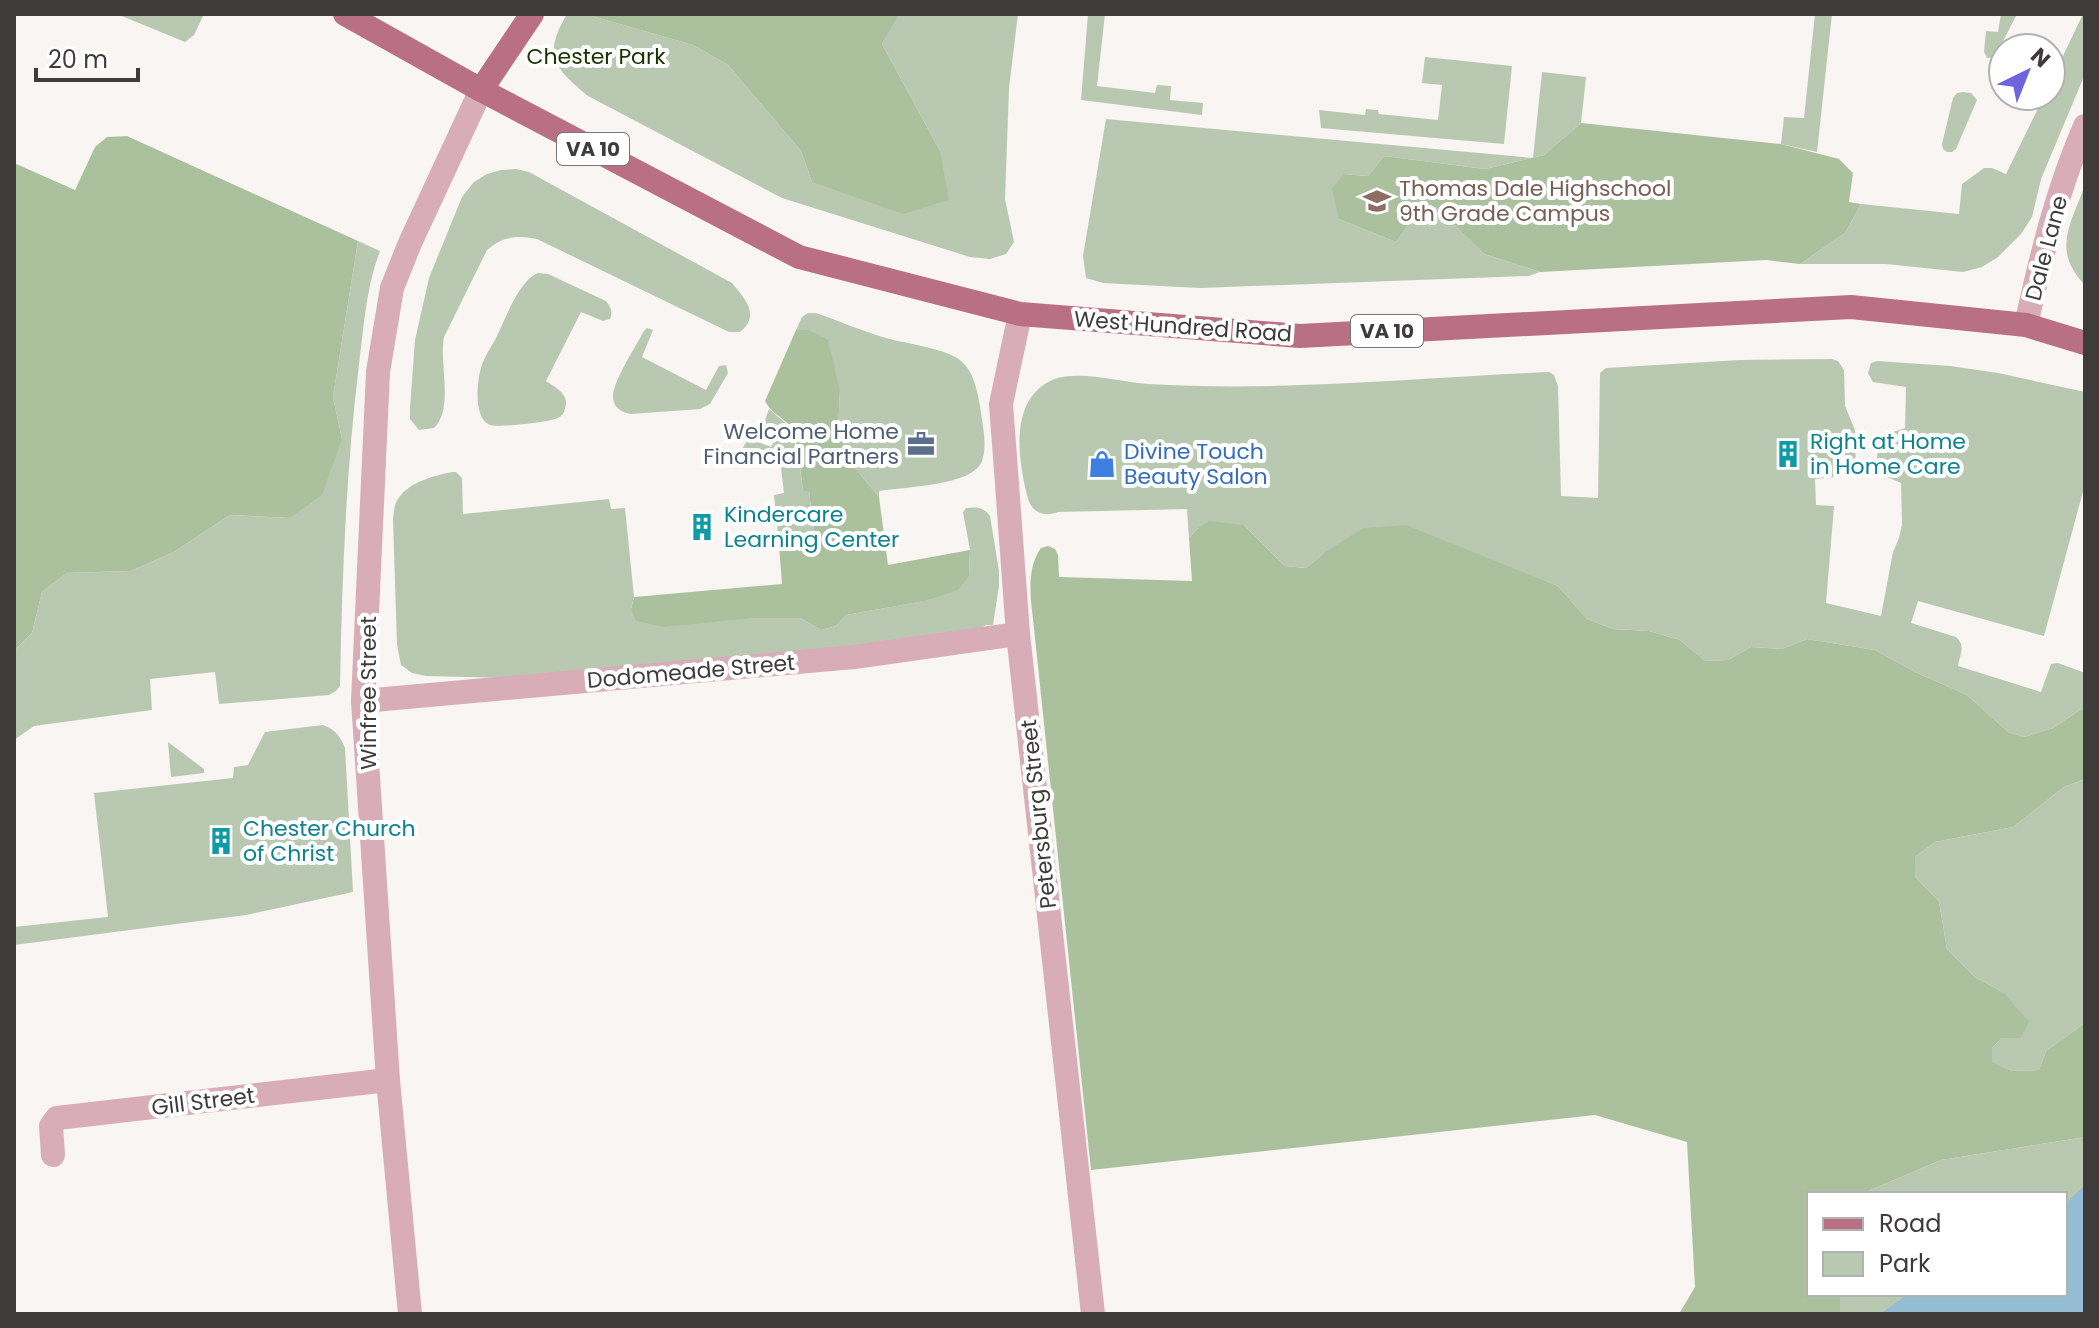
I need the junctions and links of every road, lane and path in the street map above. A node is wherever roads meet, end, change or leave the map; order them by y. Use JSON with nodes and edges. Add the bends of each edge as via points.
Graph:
{"nodes":[{"id":1,"x":345,"y":14,"type":"edge"},
{"id":2,"x":532,"y":14,"type":"edge"},
{"id":3,"x":481,"y":90,"type":"junction"},
{"id":4,"x":2085,"y":126,"type":"edge"},
{"id":5,"x":1020,"y":314,"type":"junction"},
{"id":6,"x":2026,"y":325,"type":"junction"},
{"id":7,"x":2085,"y":343,"type":"edge"},
{"id":8,"x":1018,"y":634,"type":"junction"},
{"id":9,"x":363,"y":701,"type":"junction"},
{"id":10,"x":388,"y":1080,"type":"junction"},
{"id":11,"x":53,"y":1155,"type":"dead end"},
{"id":12,"x":410,"y":1314,"type":"edge"},
{"id":13,"x":1093,"y":1314,"type":"edge"}],
"edges":[{"from":1,"to":3,"type":"main road","name":"West Hundred Road","number":"VA 10"},
{"from":2,"to":3,"type":"main road"},
{"from":3,"to":5,"type":"main road","name":"West Hundred Road","number":"VA 10","via":[[799,257]]},
{"from":3,"to":9,"type":"street","name":"Winfree Street","via":[[392,288],[378,372]]},
{"from":4,"to":6,"type":"street","name":"Dale Lane","via":[[2046,238]]},
{"from":5,"to":6,"type":"main road","name":"West Hundred Road","number":"VA 10","via":[[1300,336],[1851,307]]},
{"from":5,"to":8,"type":"street","name":"Petersburg Street","via":[[1001,404]]},
{"from":6,"to":7,"type":"main road","name":"West Hundred Road","number":"VA 10"},
{"from":8,"to":9,"type":"street","name":"Dodomeade Street","via":[[854,657]]},
{"from":8,"to":13,"type":"street","name":"Petersburg Street"},
{"from":9,"to":10,"type":"street","name":"Winfree Street"},
{"from":10,"to":11,"type":"street","name":"Gill Street","via":[[57,1118],[51,1126]]},
{"from":10,"to":12,"type":"street","name":"Winfree Street"}]}
